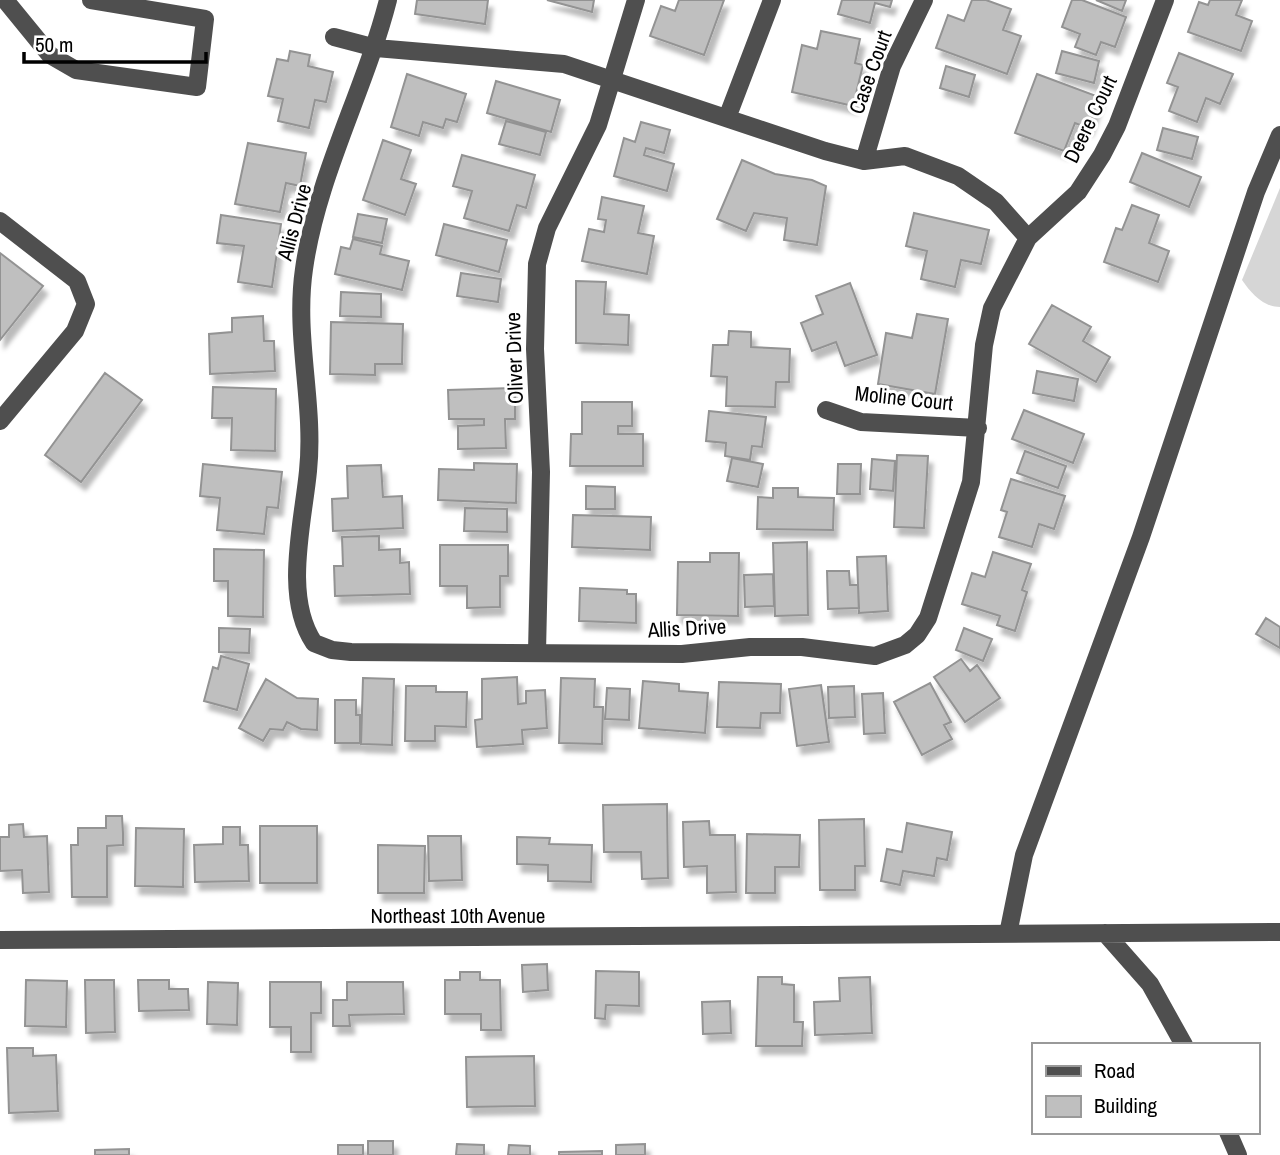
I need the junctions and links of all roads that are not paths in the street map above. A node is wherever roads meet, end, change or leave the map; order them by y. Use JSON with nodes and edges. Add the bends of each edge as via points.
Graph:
{"nodes":[{"id":1,"x":5,"y":0,"type":"edge"},
{"id":2,"x":91,"y":0,"type":"edge"},
{"id":3,"x":388,"y":0,"type":"edge"},
{"id":4,"x":636,"y":0,"type":"edge"},
{"id":5,"x":772,"y":0,"type":"edge"},
{"id":6,"x":924,"y":0,"type":"edge"},
{"id":7,"x":1165,"y":0,"type":"edge"},
{"id":8,"x":334,"y":37,"type":"dead end"},
{"id":9,"x":376,"y":48,"type":"junction"},
{"id":10,"x":612,"y":78,"type":"junction"},
{"id":11,"x":727,"y":118,"type":"junction"},
{"id":12,"x":1280,"y":135,"type":"edge"},
{"id":13,"x":864,"y":161,"type":"junction"},
{"id":14,"x":0,"y":220,"type":"edge"},
{"id":15,"x":1028,"y":239,"type":"junction"},
{"id":16,"x":826,"y":410,"type":"dead end"},
{"id":17,"x":0,"y":421,"type":"edge"},
{"id":18,"x":978,"y":428,"type":"junction"},
{"id":19,"x":537,"y":652,"type":"junction"},
{"id":20,"x":1280,"y":932,"type":"edge"},
{"id":21,"x":1105,"y":933,"type":"junction"},
{"id":22,"x":1008,"y":934,"type":"junction"},
{"id":23,"x":0,"y":940,"type":"edge"},
{"id":24,"x":1183,"y":1043,"type":"edge"},
{"id":25,"x":1229,"y":1134,"type":"edge"},
{"id":26,"x":1238,"y":1155,"type":"edge"}],
"edges":[{"from":1,"to":2,"type":"street","via":[[50,55],[76,70],[197,87],[205,19]]},
{"from":3,"to":9,"type":"street","name":"Allis Drive"},
{"from":4,"to":10,"type":"street","name":"Oliver Drive"},
{"from":5,"to":11,"type":"street"},
{"from":6,"to":13,"type":"street","name":"Case Court","via":[[892,66]]},
{"from":7,"to":15,"type":"street","name":"Deere Court","via":[[1102,155],[1078,191]]},
{"from":8,"to":9,"type":"street"},
{"from":9,"to":10,"type":"street","via":[[564,64]]},
{"from":9,"to":19,"type":"street","name":"Allis Drive","via":[[315,220],[304,269],[300,328],[309,470],[300,519],[298,611],[314,643],[332,650]]},
{"from":10,"to":11,"type":"street"},
{"from":10,"to":19,"type":"street","name":"Oliver Drive","via":[[598,125],[547,228],[537,264],[535,349],[541,472]]},
{"from":11,"to":13,"type":"street"},
{"from":12,"to":22,"type":"street","via":[[1256,191],[1140,537],[1024,855]]},
{"from":13,"to":15,"type":"street","via":[[905,156],[958,176],[996,202]]},
{"from":14,"to":17,"type":"street","via":[[77,281],[86,304],[75,331]]},
{"from":15,"to":18,"type":"street","name":"Allis Drive","via":[[992,308],[984,345]]},
{"from":16,"to":18,"type":"street","name":"Moline Court","via":[[862,422]]},
{"from":18,"to":19,"type":"street","name":"Allis Drive","via":[[971,482],[928,618],[917,635],[890,653],[875,656],[802,647],[682,654]]},
{"from":20,"to":21,"type":"street","name":"Northeast 10th Avenue"},
{"from":21,"to":22,"type":"street","name":"Northeast 10th Avenue"},
{"from":21,"to":24,"type":"street","via":[[1150,984]]},
{"from":22,"to":23,"type":"street","name":"Northeast 10th Avenue"},
{"from":25,"to":26,"type":"street"}]}
